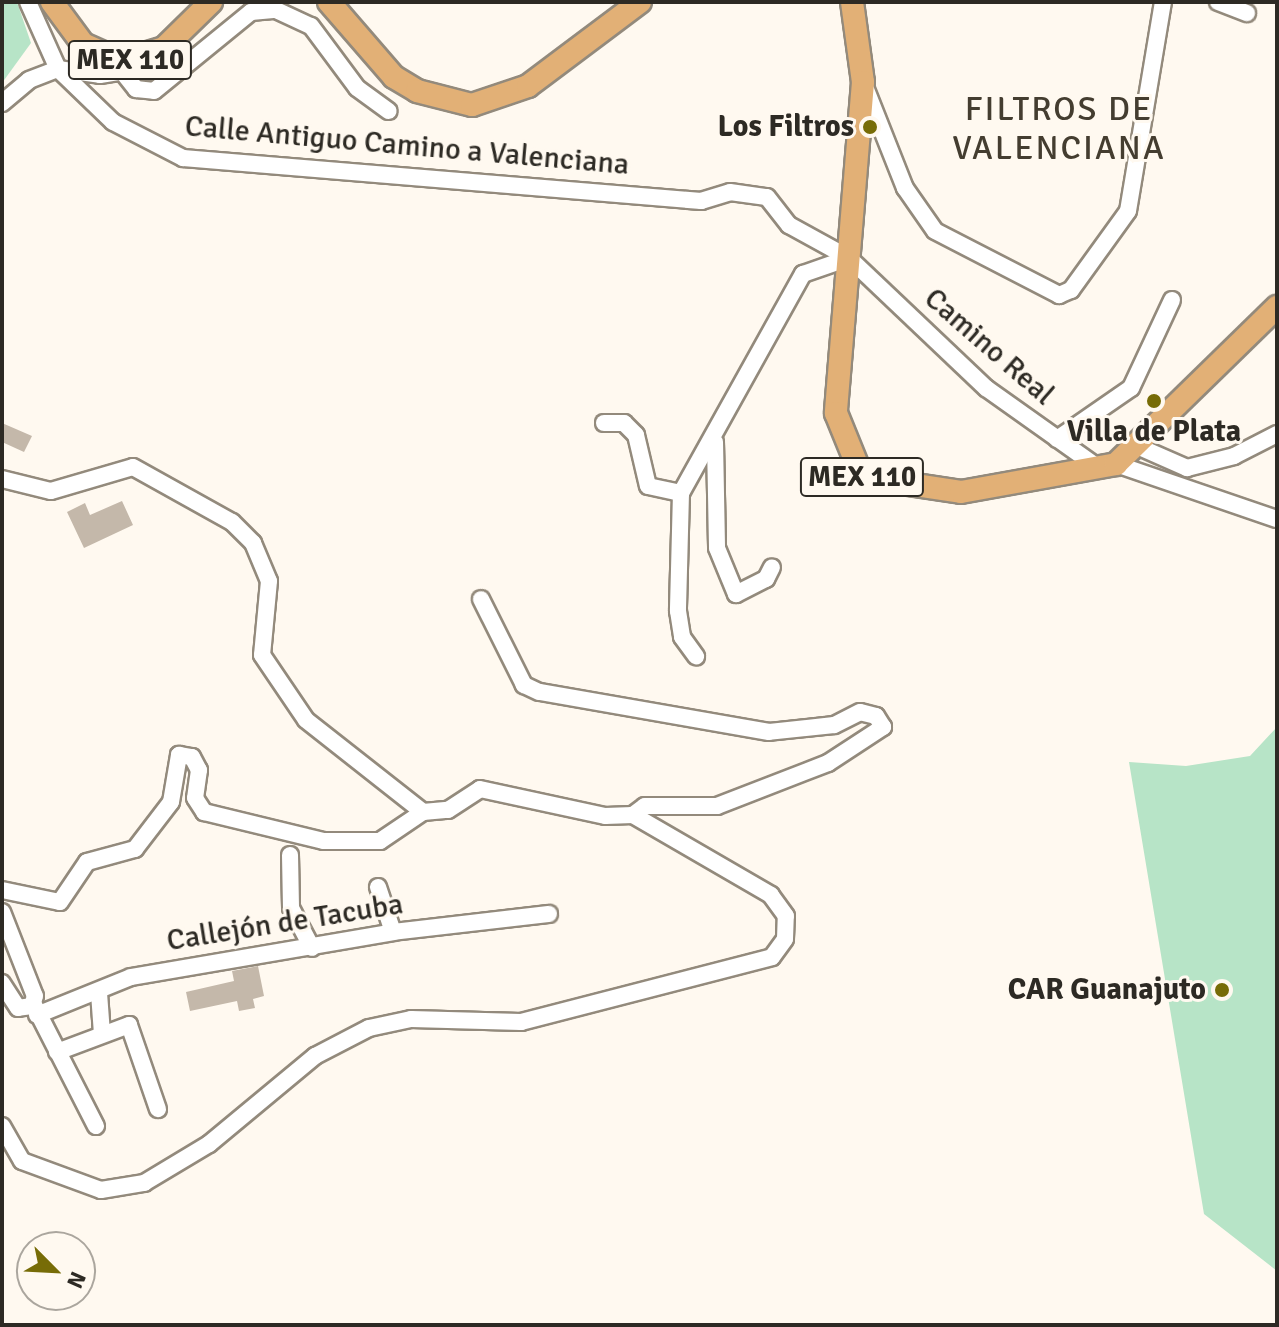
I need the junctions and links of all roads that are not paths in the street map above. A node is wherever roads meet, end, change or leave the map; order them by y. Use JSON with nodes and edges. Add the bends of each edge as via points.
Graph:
{"nodes":[{"id":1,"x":28,"y":2,"type":"edge"},
{"id":2,"x":52,"y":2,"type":"edge"},
{"id":3,"x":211,"y":2,"type":"edge"},
{"id":4,"x":329,"y":2,"type":"edge"},
{"id":5,"x":640,"y":2,"type":"edge"},
{"id":6,"x":852,"y":2,"type":"edge"},
{"id":7,"x":1163,"y":2,"type":"edge"},
{"id":8,"x":1218,"y":2,"type":"edge"},
{"id":9,"x":1247,"y":13,"type":"dead end"},
{"id":10,"x":148,"y":56,"type":"junction"},
{"id":11,"x":58,"y":69,"type":"junction"},
{"id":12,"x":125,"y":75,"type":"junction"},
{"id":13,"x":863,"y":82,"type":"junction"},
{"id":14,"x":2,"y":103,"type":"edge"},
{"id":15,"x":389,"y":111,"type":"dead end"},
{"id":16,"x":849,"y":258,"type":"junction"},
{"id":17,"x":1172,"y":300,"type":"dead end"},
{"id":18,"x":1277,"y":307,"type":"edge"},
{"id":19,"x":604,"y":423,"type":"dead end"},
{"id":20,"x":1277,"y":434,"type":"edge"},
{"id":21,"x":1057,"y":439,"type":"junction"},
{"id":22,"x":715,"y":440,"type":"junction"},
{"id":23,"x":1137,"y":446,"type":"junction"},
{"id":24,"x":1108,"y":467,"type":"junction"},
{"id":25,"x":2,"y":479,"type":"edge"},
{"id":26,"x":681,"y":493,"type":"junction"},
{"id":27,"x":1277,"y":519,"type":"edge"},
{"id":28,"x":772,"y":567,"type":"dead end"},
{"id":29,"x":481,"y":599,"type":"dead end"},
{"id":30,"x":696,"y":656,"type":"dead end"},
{"id":31,"x":423,"y":812,"type":"junction"},
{"id":32,"x":633,"y":815,"type":"junction"},
{"id":33,"x":290,"y":855,"type":"dead end"},
{"id":34,"x":378,"y":887,"type":"dead end"},
{"id":35,"x":2,"y":890,"type":"edge"},
{"id":36,"x":2,"y":912,"type":"edge"},
{"id":37,"x":549,"y":914,"type":"dead end"},
{"id":38,"x":393,"y":932,"type":"junction"},
{"id":39,"x":312,"y":948,"type":"junction"},
{"id":40,"x":2,"y":983,"type":"edge"},
{"id":41,"x":99,"y":993,"type":"junction"},
{"id":42,"x":36,"y":1009,"type":"junction"},
{"id":43,"x":102,"y":1034,"type":"junction"},
{"id":44,"x":57,"y":1052,"type":"junction"},
{"id":45,"x":158,"y":1109,"type":"dead end"},
{"id":46,"x":2,"y":1126,"type":"edge"},
{"id":47,"x":96,"y":1126,"type":"dead end"}],
"edges":[{"from":1,"to":11,"type":"street"},
{"from":2,"to":10,"type":"main road","number":"MEX 110","via":[[101,56]]},
{"from":3,"to":10,"type":"main road","number":"MEX 110"},
{"from":4,"to":5,"type":"main road","via":[[394,77],[417,91],[472,105],[528,86]]},
{"from":6,"to":13,"type":"main road","number":"MEX 110"},
{"from":7,"to":13,"type":"street","via":[[1128,211],[1071,290],[1059,295],[935,231],[905,188]]},
{"from":8,"to":9,"type":"street"},
{"from":10,"to":12,"type":"street"},
{"from":11,"to":12,"type":"street"},
{"from":11,"to":14,"type":"street"},
{"from":11,"to":16,"type":"street","name":"Calle Antiguo Camino a Valenciana","via":[[113,122],[183,158],[701,201],[730,192],[767,197],[789,225]]},
{"from":12,"to":15,"type":"street","via":[[136,89],[154,91],[251,12],[276,10],[311,26],[357,88]]},
{"from":13,"to":16,"type":"main road","number":"MEX 110"},
{"from":16,"to":21,"type":"street","name":"Camino Real","via":[[986,388]]},
{"from":16,"to":22,"type":"street","via":[[803,274]]},
{"from":16,"to":24,"type":"main road","number":"MEX 110","via":[[836,413],[862,477],[886,486],[961,492]]},
{"from":17,"to":21,"type":"street","via":[[1131,388]]},
{"from":18,"to":23,"type":"main road"},
{"from":19,"to":26,"type":"street","via":[[624,423],[636,435],[648,486]]},
{"from":20,"to":23,"type":"street","via":[[1266,444],[1187,468]]},
{"from":21,"to":24,"type":"street","name":"Camino Real"},
{"from":22,"to":26,"type":"street"},
{"from":22,"to":28,"type":"street","via":[[717,548],[736,594],[766,579]]},
{"from":23,"to":24,"type":"main road"},
{"from":24,"to":27,"type":"street","name":"Camino Real"},
{"from":25,"to":31,"type":"street","via":[[51,491],[133,467],[154,473],[232,522],[253,543],[269,581],[262,655],[306,720]]},
{"from":26,"to":30,"type":"street","via":[[678,611],[682,637]]},
{"from":29,"to":32,"type":"street","via":[[524,685],[769,732],[834,725],[860,712],[876,716],[883,727],[876,738],[750,798],[645,806]]},
{"from":31,"to":32,"type":"street","via":[[448,810],[480,789]]},
{"from":31,"to":35,"type":"street","via":[[380,841],[324,841],[204,812],[195,798],[199,770],[192,757],[179,755],[171,802],[135,849],[87,862],[60,902]]},
{"from":32,"to":46,"type":"street","via":[[771,895],[786,916],[785,939],[772,957],[521,1022],[411,1019],[369,1028],[315,1056],[209,1144],[144,1183],[101,1190],[22,1161]]},
{"from":33,"to":39,"type":"street","via":[[291,908]]},
{"from":34,"to":38,"type":"street"},
{"from":36,"to":42,"type":"street"},
{"from":37,"to":38,"type":"street","name":"Callejón de Tacuba"},
{"from":38,"to":39,"type":"street","name":"Callejón de Tacuba"},
{"from":39,"to":41,"type":"street","name":"Callejón de Tacuba","via":[[131,977]]},
{"from":40,"to":42,"type":"street","via":[[18,1008]]},
{"from":41,"to":42,"type":"street","name":"Callejón de Tacuba"},
{"from":41,"to":43,"type":"street"},
{"from":42,"to":44,"type":"street"},
{"from":43,"to":44,"type":"street"},
{"from":43,"to":45,"type":"street","via":[[129,1025]]},
{"from":44,"to":47,"type":"street"}]}
